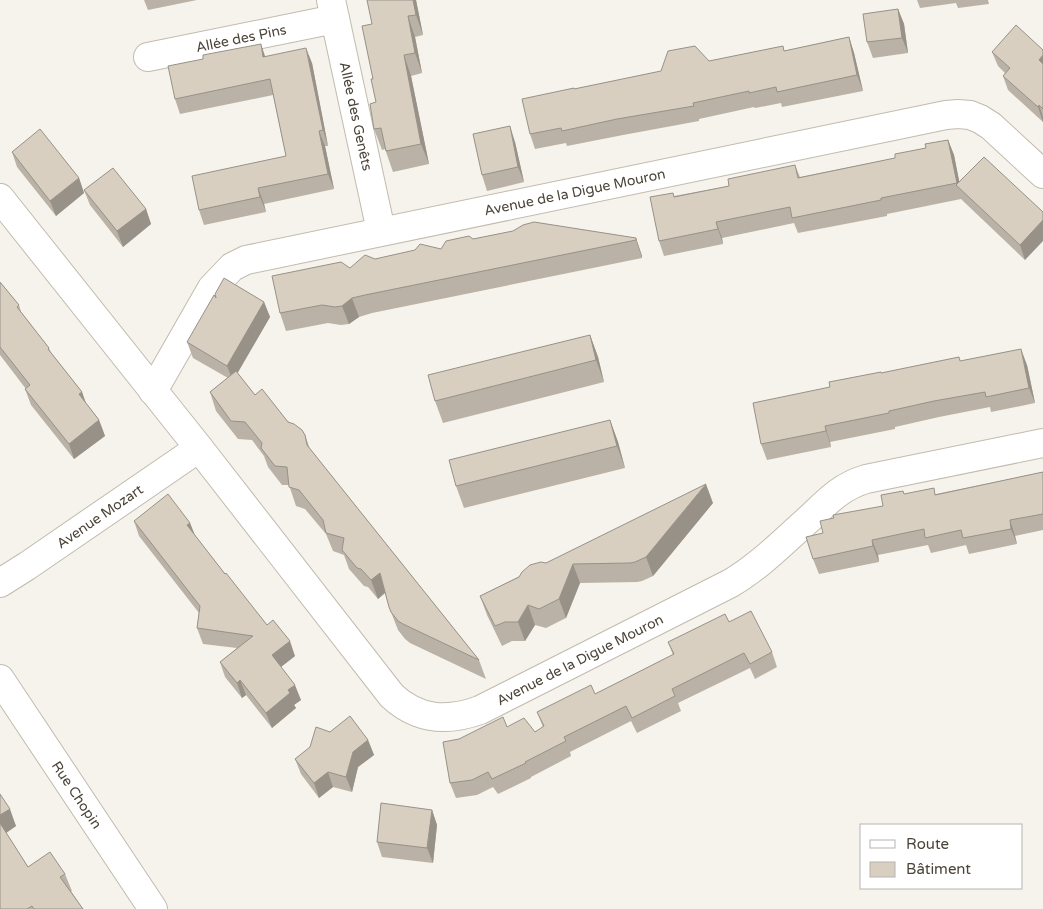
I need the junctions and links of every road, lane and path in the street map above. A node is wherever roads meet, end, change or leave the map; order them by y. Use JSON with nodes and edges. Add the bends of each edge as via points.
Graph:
{"nodes":[{"id":1,"x":333,"y":10,"type":"edge"},
{"id":2,"x":148,"y":57,"type":"dead end"},
{"id":3,"x":1043,"y":174,"type":"edge"},
{"id":4,"x":0,"y":198,"type":"edge"},
{"id":5,"x":381,"y":231,"type":"junction"},
{"id":6,"x":152,"y":391,"type":"junction"},
{"id":7,"x":1043,"y":443,"type":"edge"},
{"id":8,"x":199,"y":448,"type":"junction"},
{"id":9,"x":0,"y":583,"type":"edge"},
{"id":10,"x":0,"y":679,"type":"edge"},
{"id":11,"x":153,"y":909,"type":"edge"}],
"edges":[{"from":1,"to":2,"type":"street","name":"Allée des Pins"},
{"from":1,"to":5,"type":"street","name":"Allée des Genêts"},
{"from":3,"to":5,"type":"street","name":"Avenue de la Digue Mouron","via":[[980,119],[964,114],[946,114]]},
{"from":4,"to":6,"type":"street","name":"Avenue de la Digue Mouron"},
{"from":5,"to":6,"type":"street","name":"Avenue de la Digue Mouron","via":[[246,260],[232,267],[212,288]]},
{"from":6,"to":8,"type":"street","name":"Avenue de la Digue Mouron"},
{"from":7,"to":8,"type":"street","name":"Avenue de la Digue Mouron","via":[[853,483],[834,495],[754,568],[731,583],[480,710],[440,717],[412,711],[392,696]]},
{"from":8,"to":9,"type":"street","name":"Avenue Mozart"},
{"from":10,"to":11,"type":"street","name":"Rue Chopin"}]}
